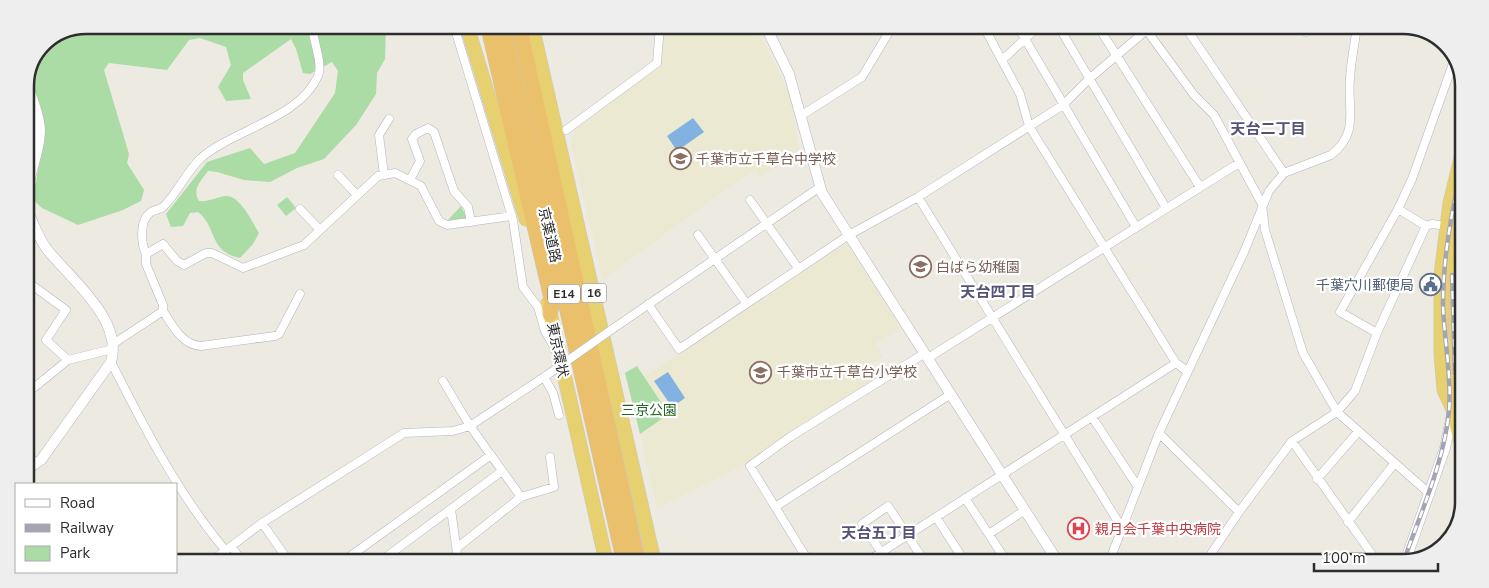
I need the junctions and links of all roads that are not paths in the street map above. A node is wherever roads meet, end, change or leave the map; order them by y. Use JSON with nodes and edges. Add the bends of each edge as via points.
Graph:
{"nodes":[{"id":1,"x":312,"y":34,"type":"edge"},
{"id":2,"x":456,"y":34,"type":"edge"},
{"id":3,"x":469,"y":34,"type":"edge"},
{"id":4,"x":490,"y":34,"type":"edge"},
{"id":5,"x":505,"y":34,"type":"edge"},
{"id":6,"x":522,"y":34,"type":"edge"},
{"id":7,"x":534,"y":34,"type":"edge"},
{"id":8,"x":659,"y":34,"type":"edge"},
{"id":9,"x":769,"y":34,"type":"edge"},
{"id":10,"x":888,"y":34,"type":"edge"},
{"id":11,"x":988,"y":34,"type":"edge"},
{"id":12,"x":1022,"y":34,"type":"edge"},
{"id":13,"x":1030,"y":34,"type":"edge"},
{"id":14,"x":1063,"y":34,"type":"edge"},
{"id":15,"x":1103,"y":34,"type":"edge"},
{"id":16,"x":1140,"y":34,"type":"edge"},
{"id":17,"x":1151,"y":34,"type":"edge"},
{"id":18,"x":1190,"y":34,"type":"edge"},
{"id":19,"x":1356,"y":34,"type":"edge"},
{"id":20,"x":1025,"y":39,"type":"junction"},
{"id":21,"x":1116,"y":56,"type":"junction"},
{"id":22,"x":1002,"y":60,"type":"junction"},
{"id":23,"x":1452,"y":68,"type":"edge"},
{"id":24,"x":1089,"y":79,"type":"junction"},
{"id":25,"x":34,"y":103,"type":"edge"},
{"id":26,"x":1063,"y":105,"type":"junction"},
{"id":27,"x":802,"y":115,"type":"junction"},
{"id":28,"x":389,"y":119,"type":"dead end"},
{"id":29,"x":1029,"y":126,"type":"junction"},
{"id":30,"x":566,"y":130,"type":"dead end"},
{"id":31,"x":34,"y":163,"type":"edge"},
{"id":32,"x":1239,"y":163,"type":"junction"},
{"id":33,"x":1284,"y":173,"type":"junction"},
{"id":34,"x":384,"y":175,"type":"junction"},
{"id":35,"x":338,"y":176,"type":"dead end"},
{"id":36,"x":410,"y":180,"type":"junction"},
{"id":37,"x":1455,"y":183,"type":"edge"},
{"id":38,"x":820,"y":187,"type":"junction"},
{"id":39,"x":1200,"y":187,"type":"junction"},
{"id":40,"x":356,"y":194,"type":"junction"},
{"id":41,"x":918,"y":196,"type":"junction"},
{"id":42,"x":750,"y":200,"type":"dead end"},
{"id":43,"x":1262,"y":204,"type":"junction"},
{"id":44,"x":1166,"y":208,"type":"junction"},
{"id":45,"x":300,"y":209,"type":"dead end"},
{"id":46,"x":1398,"y":210,"type":"junction"},
{"id":47,"x":512,"y":216,"type":"junction"},
{"id":48,"x":471,"y":222,"type":"junction"},
{"id":49,"x":766,"y":224,"type":"junction"},
{"id":50,"x":34,"y":225,"type":"edge"},
{"id":51,"x":1426,"y":226,"type":"junction"},
{"id":52,"x":1447,"y":226,"type":"junction"},
{"id":53,"x":1136,"y":227,"type":"junction"},
{"id":54,"x":320,"y":230,"type":"junction"},
{"id":55,"x":698,"y":235,"type":"dead end"},
{"id":56,"x":849,"y":235,"type":"junction"},
{"id":57,"x":1104,"y":247,"type":"junction"},
{"id":58,"x":146,"y":254,"type":"junction"},
{"id":59,"x":715,"y":259,"type":"junction"},
{"id":60,"x":798,"y":268,"type":"junction"},
{"id":61,"x":34,"y":287,"type":"edge"},
{"id":62,"x":300,"y":294,"type":"dead end"},
{"id":63,"x":746,"y":303,"type":"junction"},
{"id":64,"x":648,"y":304,"type":"junction"},
{"id":65,"x":163,"y":311,"type":"junction"},
{"id":66,"x":550,"y":314,"type":"junction"},
{"id":67,"x":992,"y":317,"type":"junction"},
{"id":68,"x":1377,"y":333,"type":"junction"},
{"id":69,"x":113,"y":347,"type":"junction"},
{"id":70,"x":558,"y":353,"type":"junction"},
{"id":71,"x":926,"y":355,"type":"junction"},
{"id":72,"x":68,"y":360,"type":"junction"},
{"id":73,"x":111,"y":362,"type":"junction"},
{"id":74,"x":1176,"y":363,"type":"junction"},
{"id":75,"x":1187,"y":371,"type":"junction"},
{"id":76,"x":546,"y":376,"type":"junction"},
{"id":77,"x":443,"y":380,"type":"dead end"},
{"id":78,"x":34,"y":388,"type":"edge"},
{"id":79,"x":951,"y":394,"type":"junction"},
{"id":80,"x":1455,"y":398,"type":"edge"},
{"id":81,"x":1455,"y":404,"type":"edge"},
{"id":82,"x":1453,"y":409,"type":"junction"},
{"id":83,"x":1337,"y":412,"type":"junction"},
{"id":84,"x":559,"y":415,"type":"dead end"},
{"id":85,"x":1092,"y":417,"type":"junction"},
{"id":86,"x":1455,"y":417,"type":"edge"},
{"id":87,"x":470,"y":426,"type":"junction"},
{"id":88,"x":1158,"y":432,"type":"junction"},
{"id":89,"x":1358,"y":432,"type":"junction"},
{"id":90,"x":1064,"y":434,"type":"junction"},
{"id":91,"x":1292,"y":441,"type":"junction"},
{"id":92,"x":491,"y":455,"type":"junction"},
{"id":93,"x":550,"y":457,"type":"dead end"},
{"id":94,"x":1394,"y":464,"type":"junction"},
{"id":95,"x":34,"y":465,"type":"edge"},
{"id":96,"x":502,"y":471,"type":"junction"},
{"id":97,"x":1002,"y":474,"type":"junction"},
{"id":98,"x":1317,"y":478,"type":"junction"},
{"id":99,"x":178,"y":483,"type":"edge"},
{"id":100,"x":178,"y":483,"type":"edge"},
{"id":101,"x":1138,"y":487,"type":"junction"},
{"id":102,"x":1430,"y":494,"type":"junction"},
{"id":103,"x":521,"y":497,"type":"junction"},
{"id":104,"x":965,"y":498,"type":"junction"},
{"id":105,"x":775,"y":507,"type":"junction"},
{"id":106,"x":451,"y":508,"type":"junction"},
{"id":107,"x":1025,"y":510,"type":"junction"},
{"id":108,"x":1239,"y":512,"type":"junction"},
{"id":109,"x":936,"y":517,"type":"junction"},
{"id":110,"x":1348,"y":522,"type":"junction"},
{"id":111,"x":262,"y":523,"type":"junction"},
{"id":112,"x":1122,"y":528,"type":"junction"},
{"id":113,"x":989,"y":534,"type":"junction"},
{"id":114,"x":908,"y":535,"type":"junction"},
{"id":115,"x":458,"y":547,"type":"junction"},
{"id":116,"x":229,"y":549,"type":"junction"},
{"id":117,"x":880,"y":552,"type":"junction"},
{"id":118,"x":392,"y":553,"type":"edge"},
{"id":119,"x":222,"y":554,"type":"edge"},
{"id":120,"x":234,"y":554,"type":"edge"},
{"id":121,"x":284,"y":554,"type":"edge"},
{"id":122,"x":353,"y":554,"type":"edge"},
{"id":123,"x":458,"y":554,"type":"edge"},
{"id":124,"x":604,"y":554,"type":"edge"},
{"id":125,"x":622,"y":554,"type":"edge"},
{"id":126,"x":636,"y":554,"type":"edge"},
{"id":127,"x":652,"y":554,"type":"edge"},
{"id":128,"x":804,"y":554,"type":"edge"},
{"id":129,"x":877,"y":554,"type":"edge"},
{"id":130,"x":920,"y":554,"type":"edge"},
{"id":131,"x":959,"y":554,"type":"edge"},
{"id":132,"x":1002,"y":554,"type":"edge"},
{"id":133,"x":1053,"y":554,"type":"edge"},
{"id":134,"x":1112,"y":554,"type":"edge"},
{"id":135,"x":1210,"y":554,"type":"edge"},
{"id":136,"x":1371,"y":554,"type":"edge"},
{"id":137,"x":1409,"y":554,"type":"edge"}],
"edges":[{"from":1,"to":58,"type":"street","via":[[319,74],[314,84],[286,110],[200,159],[163,208],[150,212],[146,217],[142,238]]},
{"from":2,"to":47,"type":"street"},
{"from":3,"to":66,"type":"highway","name":"東京環状","via":[[533,241]]},
{"from":4,"to":66,"type":"highway","via":[[552,301]]},
{"from":5,"to":125,"type":"highway","name":"京葉道路","number":"E14"},
{"from":6,"to":126,"type":"highway","name":"京葉道路","number":"E14"},
{"from":7,"to":127,"type":"highway","number":"16"},
{"from":8,"to":30,"type":"street","via":[[657,63]]},
{"from":9,"to":27,"type":"street","via":[[789,74]]},
{"from":10,"to":27,"type":"street","via":[[862,77]]},
{"from":11,"to":22,"type":"street"},
{"from":12,"to":20,"type":"street"},
{"from":13,"to":20,"type":"street"},
{"from":14,"to":24,"type":"street"},
{"from":15,"to":21,"type":"street"},
{"from":16,"to":21,"type":"street"},
{"from":17,"to":32,"type":"street","via":[[1194,95],[1214,115]]},
{"from":18,"to":33,"type":"street"},
{"from":19,"to":33,"type":"street","via":[[1350,79],[1352,116],[1348,133],[1331,155]]},
{"from":20,"to":22,"type":"street"},
{"from":20,"to":26,"type":"street"},
{"from":21,"to":24,"type":"street"},
{"from":21,"to":39,"type":"street"},
{"from":22,"to":29,"type":"street","via":[[1020,94]]},
{"from":23,"to":46,"type":"street"},
{"from":24,"to":26,"type":"street"},
{"from":24,"to":44,"type":"street"},
{"from":25,"to":31,"type":"street","via":[[40,132]]},
{"from":26,"to":29,"type":"street"},
{"from":26,"to":53,"type":"street"},
{"from":27,"to":38,"type":"street"},
{"from":28,"to":34,"type":"street","via":[[379,135]]},
{"from":29,"to":41,"type":"street"},
{"from":29,"to":57,"type":"street"},
{"from":32,"to":39,"type":"street"},
{"from":32,"to":43,"type":"street"},
{"from":33,"to":43,"type":"street","via":[[1272,185]]},
{"from":34,"to":36,"type":"street","via":[[395,173]]},
{"from":34,"to":40,"type":"street","via":[[378,176]]},
{"from":35,"to":40,"type":"street"},
{"from":36,"to":48,"type":"street","via":[[421,186],[439,221],[447,225]]},
{"from":36,"to":48,"type":"street","via":[[420,161],[412,139],[428,128],[434,132],[454,191],[468,207]]},
{"from":37,"to":52,"type":"highway"},
{"from":38,"to":49,"type":"street"},
{"from":38,"to":56,"type":"street"},
{"from":39,"to":44,"type":"street"},
{"from":40,"to":54,"type":"street"},
{"from":41,"to":56,"type":"street"},
{"from":41,"to":67,"type":"street"},
{"from":42,"to":49,"type":"street"},
{"from":43,"to":75,"type":"street","via":[[1244,252]]},
{"from":43,"to":83,"type":"street","via":[[1265,230],[1303,353]]},
{"from":44,"to":53,"type":"street"},
{"from":45,"to":54,"type":"street"},
{"from":46,"to":51,"type":"street"},
{"from":46,"to":68,"type":"street","via":[[1340,312]]},
{"from":47,"to":48,"type":"street"},
{"from":47,"to":70,"type":"street","via":[[523,287],[538,307],[544,331]]},
{"from":49,"to":59,"type":"street"},
{"from":49,"to":60,"type":"street"},
{"from":50,"to":69,"type":"street","via":[[45,247],[92,300],[106,323]]},
{"from":51,"to":52,"type":"street"},
{"from":51,"to":68,"type":"street"},
{"from":52,"to":82,"type":"highway","via":[[1441,275],[1441,354],[1444,390]]},
{"from":53,"to":57,"type":"street"},
{"from":54,"to":58,"type":"street","via":[[304,245],[243,268],[212,253],[184,265],[163,244]]},
{"from":55,"to":59,"type":"street"},
{"from":56,"to":60,"type":"street"},
{"from":56,"to":71,"type":"street"},
{"from":57,"to":67,"type":"street"},
{"from":57,"to":74,"type":"street"},
{"from":58,"to":65,"type":"street","via":[[146,264]]},
{"from":59,"to":63,"type":"street"},
{"from":59,"to":64,"type":"street"},
{"from":60,"to":63,"type":"street"},
{"from":61,"to":72,"type":"street","via":[[66,310],[46,340]]},
{"from":62,"to":65,"type":"street","via":[[279,334],[202,346],[183,339]]},
{"from":63,"to":64,"type":"street","via":[[679,349]]},
{"from":64,"to":76,"type":"street","bridge":true},
{"from":65,"to":69,"type":"street"},
{"from":66,"to":70,"type":"highway","name":"東京環状"},
{"from":67,"to":71,"type":"street"},
{"from":67,"to":90,"type":"street"},
{"from":68,"to":83,"type":"street","via":[[1360,382]]},
{"from":69,"to":72,"type":"street"},
{"from":69,"to":73,"type":"street"},
{"from":70,"to":124,"type":"highway","name":"東京環状"},
{"from":71,"to":79,"type":"street"},
{"from":71,"to":105,"type":"street","via":[[790,437],[750,466]]},
{"from":72,"to":78,"type":"street"},
{"from":73,"to":95,"type":"street"},
{"from":73,"to":99,"type":"street","via":[[140,420]]},
{"from":74,"to":75,"type":"street"},
{"from":74,"to":85,"type":"street"},
{"from":75,"to":88,"type":"street"},
{"from":76,"to":84,"type":"street"},
{"from":76,"to":87,"type":"street"},
{"from":77,"to":87,"type":"street"},
{"from":79,"to":97,"type":"street"},
{"from":79,"to":105,"type":"street"},
{"from":80,"to":82,"type":"highway"},
{"from":81,"to":82,"type":"street"},
{"from":82,"to":86,"type":"highway"},
{"from":82,"to":102,"type":"street","via":[[1450,431]]},
{"from":83,"to":89,"type":"street"},
{"from":83,"to":91,"type":"street"},
{"from":85,"to":90,"type":"street"},
{"from":85,"to":101,"type":"street"},
{"from":87,"to":92,"type":"street"},
{"from":87,"to":111,"type":"street","via":[[453,431],[404,433]]},
{"from":88,"to":101,"type":"street"},
{"from":88,"to":108,"type":"street"},
{"from":89,"to":94,"type":"street"},
{"from":89,"to":98,"type":"street"},
{"from":90,"to":97,"type":"street"},
{"from":90,"to":112,"type":"street"},
{"from":91,"to":98,"type":"street"},
{"from":91,"to":108,"type":"street"},
{"from":92,"to":96,"type":"street"},
{"from":92,"to":122,"type":"street"},
{"from":93,"to":103,"type":"street","via":[[554,486]]},
{"from":94,"to":102,"type":"street"},
{"from":94,"to":110,"type":"street"},
{"from":96,"to":103,"type":"street"},
{"from":96,"to":106,"type":"street"},
{"from":97,"to":104,"type":"street"},
{"from":97,"to":107,"type":"street"},
{"from":98,"to":110,"type":"street"},
{"from":100,"to":116,"type":"street","via":[[209,530]]},
{"from":101,"to":112,"type":"street"},
{"from":102,"to":137,"type":"street"},
{"from":103,"to":115,"type":"street"},
{"from":104,"to":109,"type":"street"},
{"from":104,"to":113,"type":"street"},
{"from":105,"to":128,"type":"street"},
{"from":106,"to":115,"type":"street"},
{"from":106,"to":118,"type":"street"},
{"from":107,"to":113,"type":"street"},
{"from":107,"to":133,"type":"street"},
{"from":108,"to":135,"type":"street"},
{"from":109,"to":114,"type":"street"},
{"from":109,"to":131,"type":"street"},
{"from":110,"to":136,"type":"street"},
{"from":111,"to":116,"type":"street"},
{"from":111,"to":121,"type":"street"},
{"from":112,"to":134,"type":"street"},
{"from":113,"to":132,"type":"street"},
{"from":114,"to":117,"type":"street"},
{"from":114,"to":117,"type":"street","via":[[888,506],[862,524]]},
{"from":114,"to":130,"type":"street"},
{"from":115,"to":123,"type":"street"},
{"from":116,"to":119,"type":"street"},
{"from":116,"to":120,"type":"street"},
{"from":117,"to":129,"type":"street"}]}
